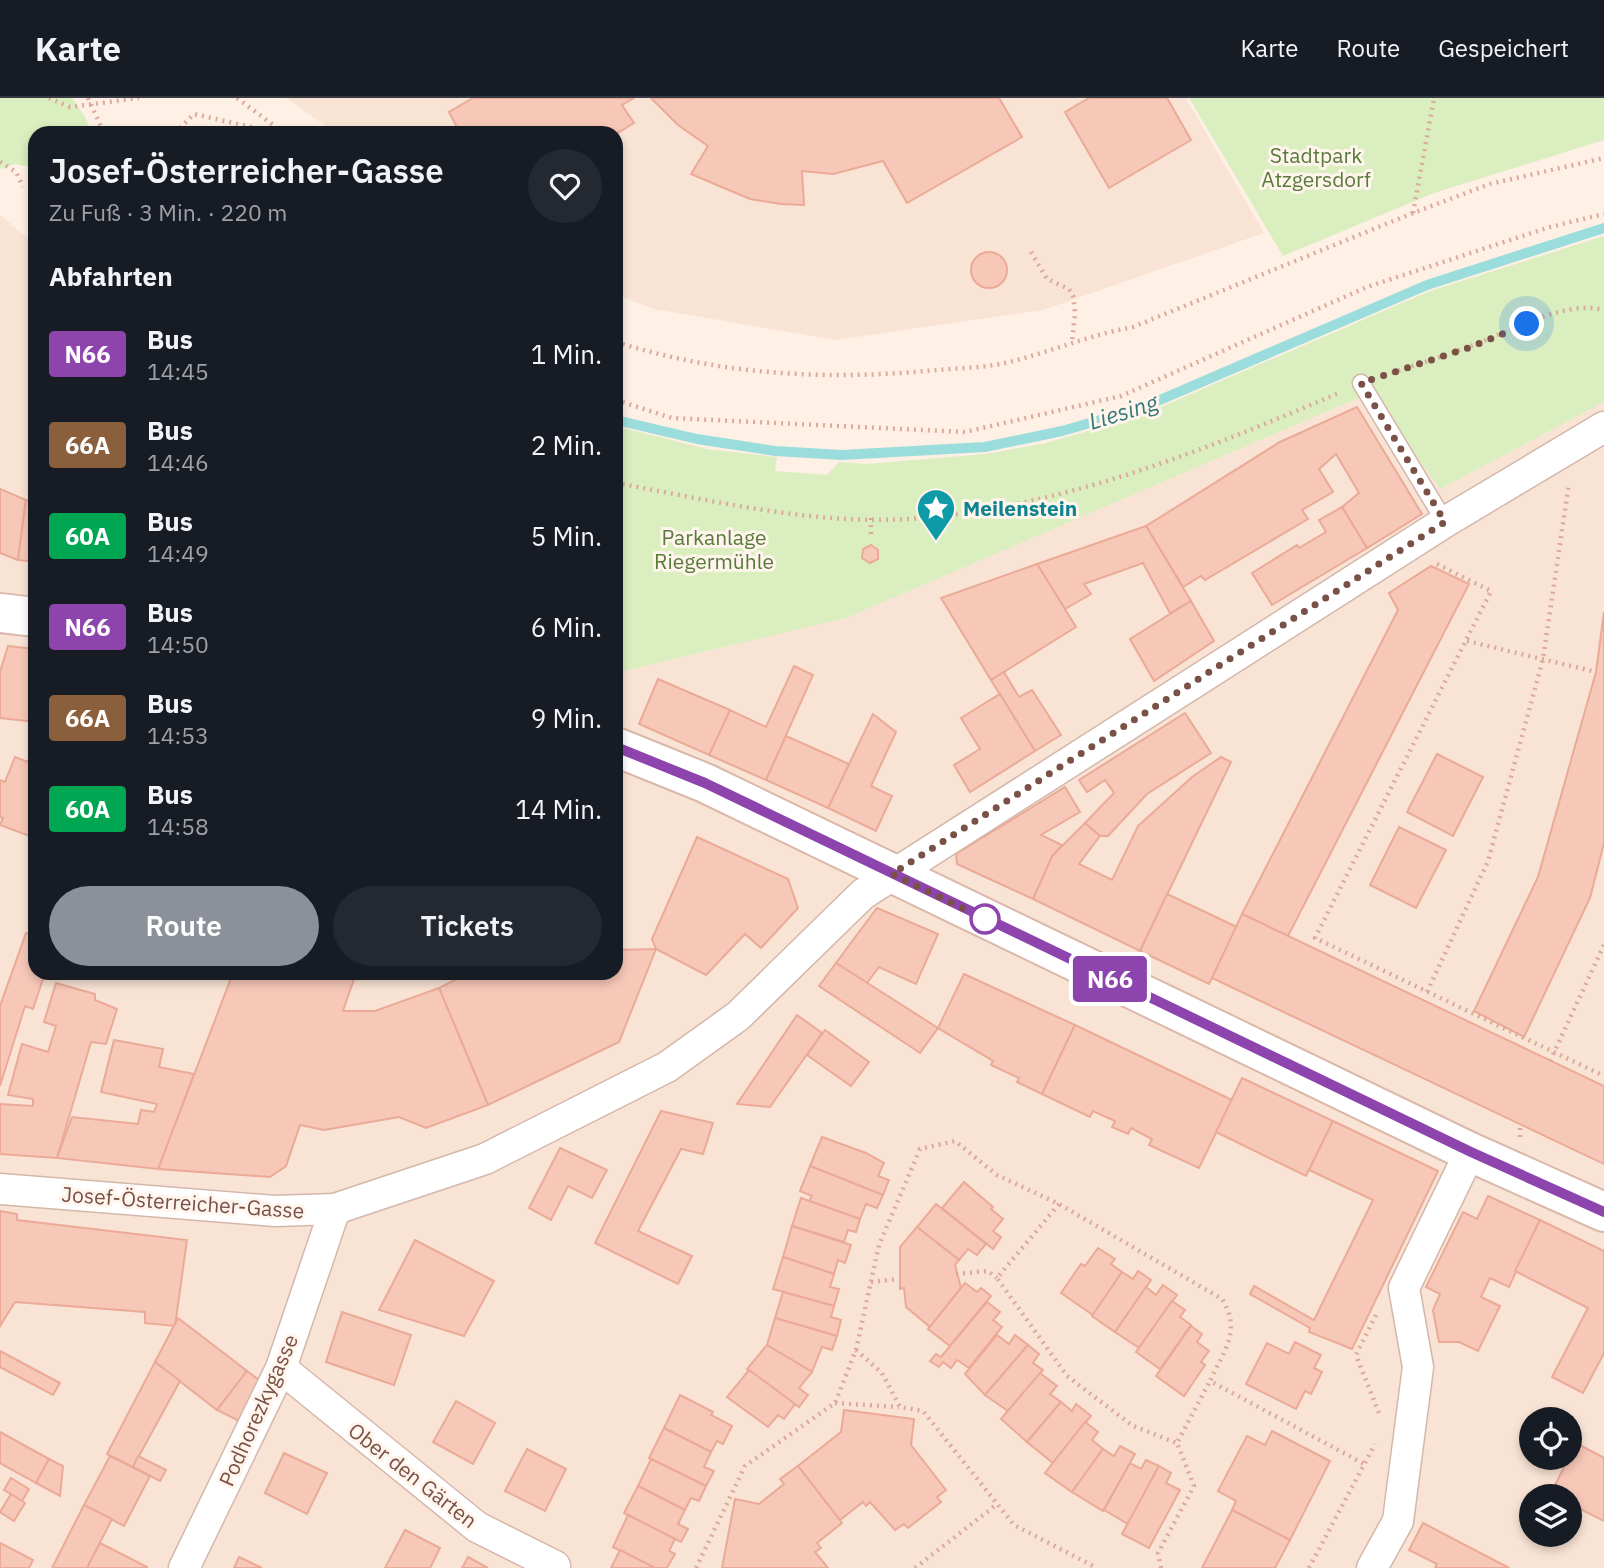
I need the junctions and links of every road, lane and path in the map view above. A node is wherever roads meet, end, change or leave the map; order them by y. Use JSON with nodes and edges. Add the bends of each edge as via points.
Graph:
{"nodes":[{"id":1,"x":49,"y":98,"type":"edge"},
{"id":2,"x":88,"y":98,"type":"edge"},
{"id":3,"x":139,"y":98,"type":"edge"},
{"id":4,"x":237,"y":98,"type":"edge"},
{"id":5,"x":1434,"y":98,"type":"edge"},
{"id":6,"x":92,"y":106,"type":"junction"},
{"id":7,"x":101,"y":126,"type":"edge"},
{"id":8,"x":182,"y":126,"type":"edge"},
{"id":9,"x":246,"y":126,"type":"edge"},
{"id":10,"x":275,"y":126,"type":"edge"},
{"id":11,"x":1604,"y":158,"type":"edge"},
{"id":12,"x":0,"y":162,"type":"edge"},
{"id":13,"x":23,"y":187,"type":"dead end"},
{"id":14,"x":1413,"y":212,"type":"junction"},
{"id":15,"x":1604,"y":214,"type":"edge"},
{"id":16,"x":1031,"y":252,"type":"dead end"},
{"id":17,"x":1604,"y":310,"type":"edge"},
{"id":18,"x":1072,"y":342,"type":"junction"},
{"id":19,"x":623,"y":344,"type":"edge"},
{"id":20,"x":1361,"y":383,"type":"junction"},
{"id":21,"x":623,"y":402,"type":"edge"},
{"id":22,"x":1604,"y":427,"type":"edge"},
{"id":23,"x":1575,"y":444,"type":"junction"},
{"id":24,"x":623,"y":484,"type":"edge"},
{"id":25,"x":871,"y":518,"type":"junction"},
{"id":26,"x":1445,"y":522,"type":"junction"},
{"id":27,"x":871,"y":538,"type":"dead end"},
{"id":28,"x":1405,"y":548,"type":"junction"},
{"id":29,"x":0,"y":613,"type":"edge"},
{"id":30,"x":28,"y":616,"type":"edge"},
{"id":31,"x":1467,"y":641,"type":"junction"},
{"id":32,"x":1543,"y":659,"type":"junction"},
{"id":33,"x":1596,"y":672,"type":"dead end"},
{"id":34,"x":623,"y":750,"type":"edge"},
{"id":35,"x":892,"y":874,"type":"junction"},
{"id":36,"x":1604,"y":945,"type":"edge"},
{"id":37,"x":1427,"y":992,"type":"junction"},
{"id":38,"x":1554,"y":1053,"type":"junction"},
{"id":39,"x":1550,"y":1061,"type":"dead end"},
{"id":40,"x":1604,"y":1076,"type":"edge"},
{"id":41,"x":1471,"y":1152,"type":"junction"},
{"id":42,"x":0,"y":1189,"type":"edge"},
{"id":43,"x":1059,"y":1204,"type":"junction"},
{"id":44,"x":335,"y":1209,"type":"junction"},
{"id":45,"x":1604,"y":1212,"type":"edge"},
{"id":46,"x":956,"y":1274,"type":"dead end"},
{"id":47,"x":997,"y":1278,"type":"junction"},
{"id":48,"x":898,"y":1279,"type":"dead end"},
{"id":49,"x":871,"y":1282,"type":"junction"},
{"id":50,"x":1404,"y":1288,"type":"junction"},
{"id":51,"x":856,"y":1350,"type":"junction"},
{"id":52,"x":281,"y":1368,"type":"junction"},
{"id":53,"x":1210,"y":1381,"type":"junction"},
{"id":54,"x":835,"y":1403,"type":"junction"},
{"id":55,"x":900,"y":1407,"type":"junction"},
{"id":56,"x":1383,"y":1424,"type":"dead end"},
{"id":57,"x":1379,"y":1434,"type":"dead end"},
{"id":58,"x":1177,"y":1443,"type":"junction"},
{"id":59,"x":1366,"y":1465,"type":"junction"},
{"id":60,"x":996,"y":1504,"type":"junction"},
{"id":61,"x":555,"y":1566,"type":"dead end"},
{"id":62,"x":184,"y":1568,"type":"edge"},
{"id":63,"x":696,"y":1568,"type":"edge"},
{"id":64,"x":915,"y":1568,"type":"edge"},
{"id":65,"x":1097,"y":1568,"type":"edge"},
{"id":66,"x":1161,"y":1568,"type":"edge"},
{"id":67,"x":1309,"y":1568,"type":"edge"},
{"id":68,"x":1372,"y":1568,"type":"edge"}],
"edges":[{"from":1,"to":6,"type":"path","via":[[70,107]]},
{"from":2,"to":6,"type":"path"},
{"from":3,"to":6,"type":"path"},
{"from":4,"to":10,"type":"path"},
{"from":5,"to":14,"type":"path"},
{"from":6,"to":7,"type":"path"},
{"from":8,"to":9,"type":"path","via":[[194,114]]},
{"from":11,"to":14,"type":"path","via":[[1490,184]]},
{"from":12,"to":13,"type":"path","via":[[16,172]]},
{"from":14,"to":18,"type":"path","via":[[1133,327]]},
{"from":15,"to":21,"type":"path","via":[[1367,287],[1121,396],[965,432],[672,418]]},
{"from":16,"to":18,"type":"path","via":[[1047,279],[1069,289],[1073,296]]},
{"from":17,"to":20,"type":"path","via":[[1579,309],[1547,316]]},
{"from":18,"to":19,"type":"path","via":[[1004,363],[897,374],[806,375],[737,371],[670,359]]},
{"from":20,"to":25,"type":"path","via":[[1207,446],[1080,488],[1009,506],[919,518]]},
{"from":20,"to":26,"type":"lane"},
{"from":22,"to":23,"type":"street","name":"Josef-Österreicher-Gasse"},
{"from":23,"to":26,"type":"street","name":"Josef-Österreicher-Gasse"},
{"from":23,"to":32,"type":"path"},
{"from":24,"to":25,"type":"path","via":[[735,505]]},
{"from":25,"to":27,"type":"path"},
{"from":26,"to":28,"type":"street","name":"Josef-Österreicher-Gasse"},
{"from":28,"to":31,"type":"path","via":[[1491,591]]},
{"from":28,"to":35,"type":"street","name":"Josef-Österreicher-Gasse"},
{"from":29,"to":30,"type":"main road"},
{"from":31,"to":32,"type":"path"},
{"from":31,"to":37,"type":"path","via":[[1315,938]]},
{"from":32,"to":33,"type":"path"},
{"from":32,"to":37,"type":"path","via":[[1488,862]]},
{"from":34,"to":35,"type":"main road","via":[[705,783]]},
{"from":35,"to":41,"type":"main road"},
{"from":35,"to":44,"type":"street","name":"Josef-Österreicher-Gasse","via":[[863,894],[738,1016],[667,1067],[485,1159]]},
{"from":36,"to":38,"type":"path"},
{"from":37,"to":38,"type":"path"},
{"from":38,"to":39,"type":"path"},
{"from":38,"to":40,"type":"path"},
{"from":41,"to":45,"type":"main road"},
{"from":41,"to":50,"type":"street"},
{"from":42,"to":44,"type":"street","name":"Josef-Österreicher-Gasse","via":[[275,1211]]},
{"from":43,"to":47,"type":"path"},
{"from":43,"to":49,"type":"path","via":[[997,1175],[955,1141],[920,1149],[879,1245]]},
{"from":43,"to":53,"type":"path","via":[[1222,1299],[1233,1328]]},
{"from":44,"to":52,"type":"street","name":"Podhorezkygasse"},
{"from":46,"to":47,"type":"path","via":[[988,1271]]},
{"from":47,"to":58,"type":"path","via":[[1067,1376],[1133,1426]]},
{"from":48,"to":49,"type":"path"},
{"from":49,"to":51,"type":"path"},
{"from":50,"to":56,"type":"path","via":[[1388,1292],[1356,1355]]},
{"from":50,"to":68,"type":"street","via":[[1418,1367],[1398,1521]]},
{"from":51,"to":54,"type":"path"},
{"from":51,"to":55,"type":"path","via":[[882,1373]]},
{"from":52,"to":61,"type":"street","name":"Ober den Gärten","via":[[477,1527]]},
{"from":52,"to":62,"type":"street","name":"Podhorezkygasse"},
{"from":53,"to":58,"type":"path"},
{"from":53,"to":59,"type":"path"},
{"from":54,"to":55,"type":"path"},
{"from":54,"to":63,"type":"path","via":[[745,1466]]},
{"from":55,"to":60,"type":"path","via":[[923,1411]]},
{"from":57,"to":59,"type":"path"},
{"from":58,"to":66,"type":"path","via":[[1194,1486],[1158,1553]]},
{"from":59,"to":67,"type":"path"},
{"from":60,"to":64,"type":"path"},
{"from":60,"to":65,"type":"path","via":[[1014,1525]]}]}
